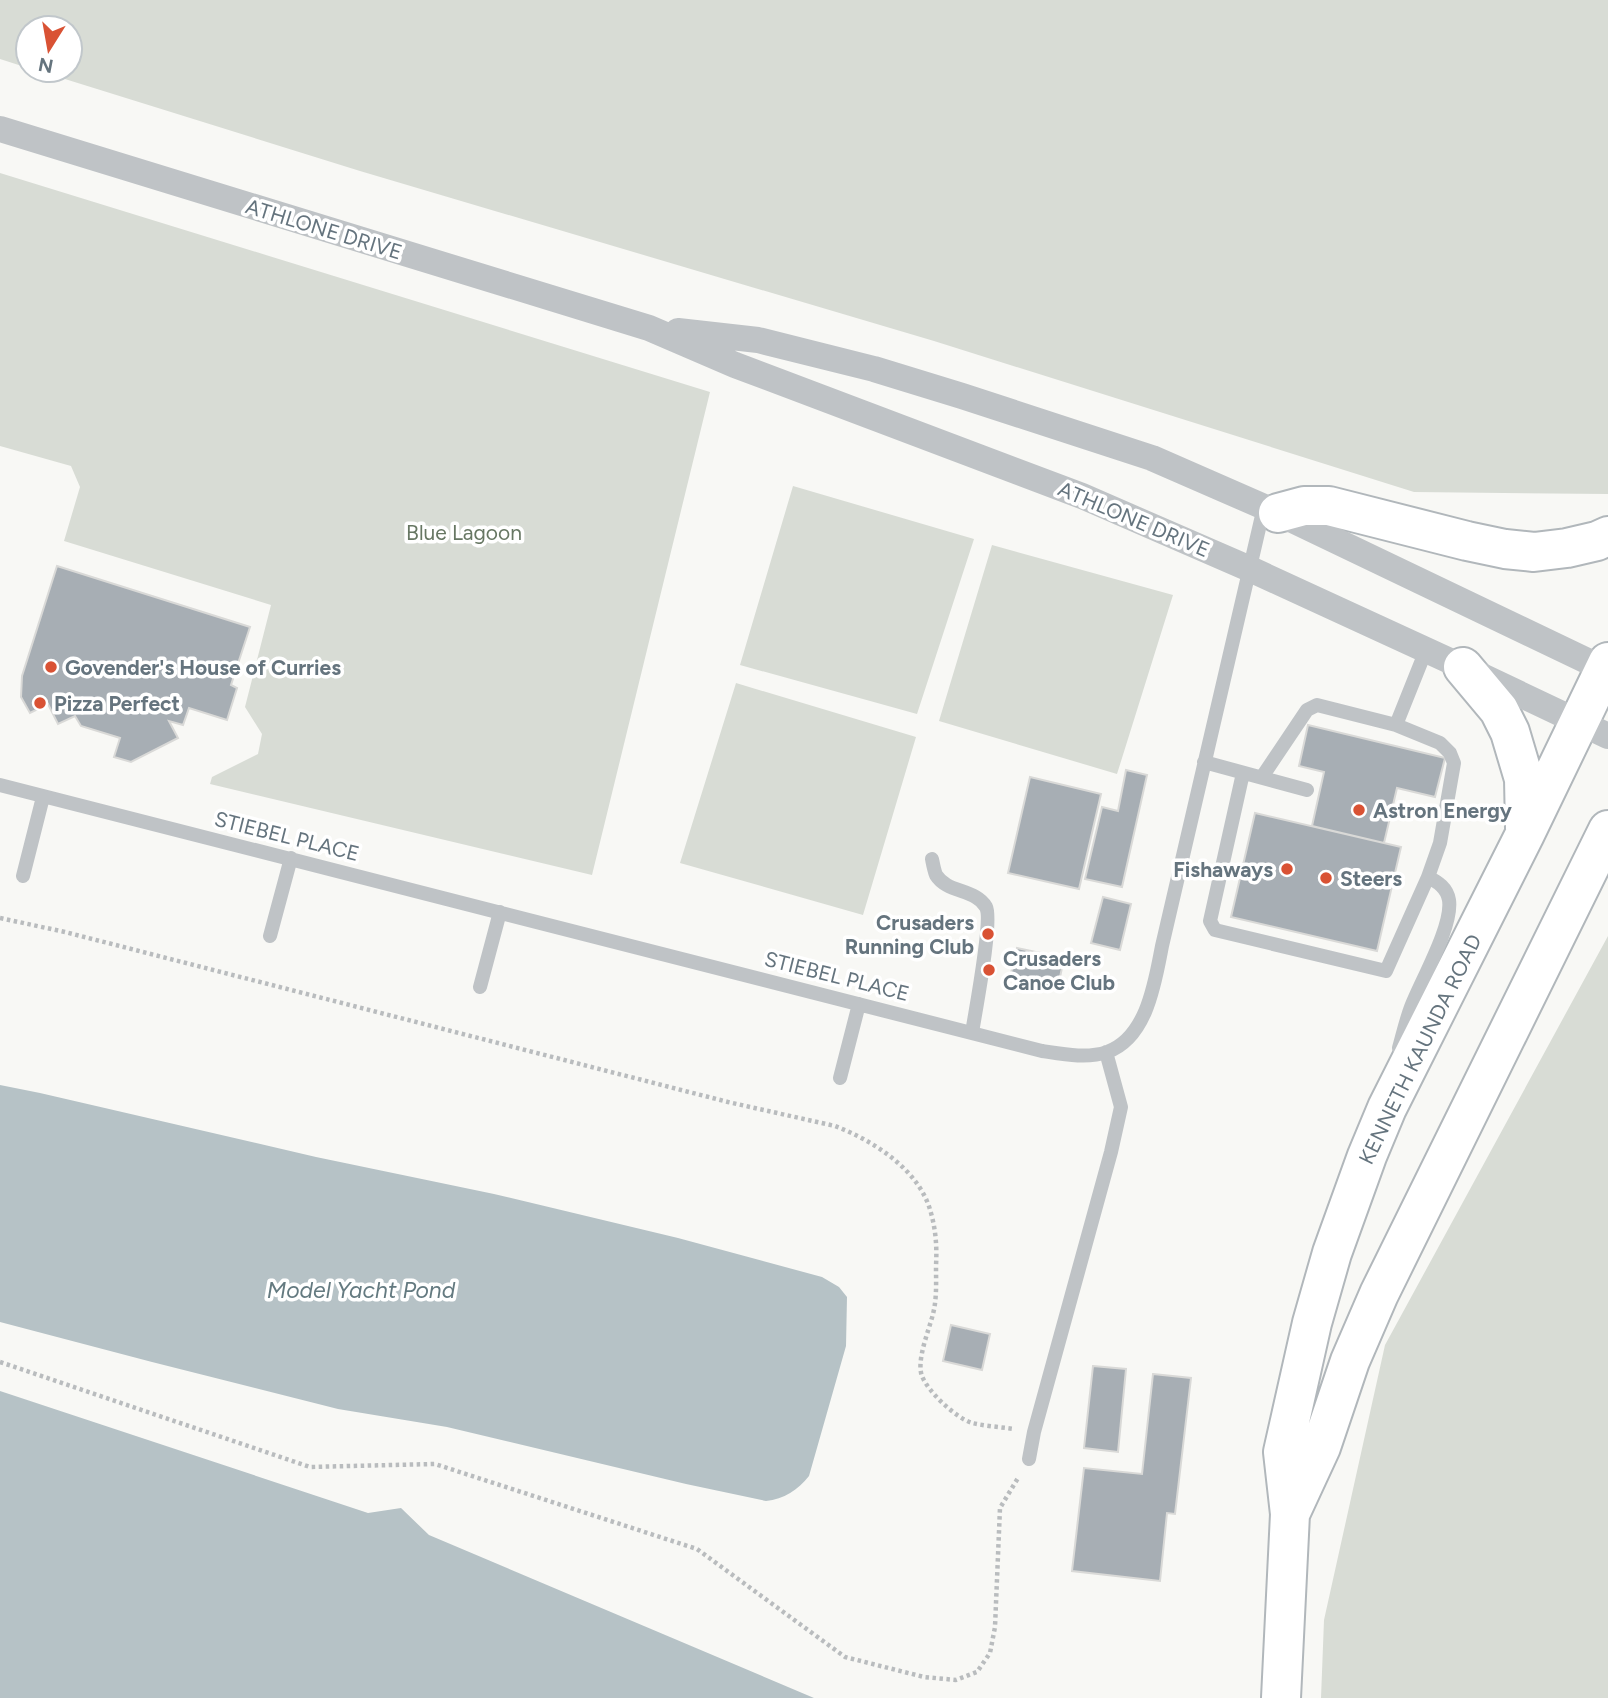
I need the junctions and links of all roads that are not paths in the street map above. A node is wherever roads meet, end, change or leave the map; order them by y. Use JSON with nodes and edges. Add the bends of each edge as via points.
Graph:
{"nodes":[{"id":1,"x":0,"y":129,"type":"edge"},
{"id":2,"x":649,"y":328,"type":"junction"},
{"id":3,"x":1271,"y":510,"type":"junction"},
{"id":4,"x":1608,"y":536,"type":"edge"},
{"id":5,"x":1250,"y":569,"type":"junction"},
{"id":6,"x":1426,"y":650,"type":"junction"},
{"id":7,"x":1463,"y":667,"type":"junction"},
{"id":8,"x":1607,"y":667,"type":"edge"},
{"id":9,"x":1395,"y":725,"type":"junction"},
{"id":10,"x":1593,"y":729,"type":"edge"},
{"id":11,"x":1205,"y":762,"type":"junction"},
{"id":12,"x":1243,"y":773,"type":"junction"},
{"id":13,"x":1262,"y":777,"type":"junction"},
{"id":14,"x":0,"y":785,"type":"edge"},
{"id":15,"x":1307,"y":790,"type":"dead end"},
{"id":16,"x":43,"y":797,"type":"junction"},
{"id":17,"x":1608,"y":830,"type":"edge"},
{"id":18,"x":1525,"y":834,"type":"junction"},
{"id":19,"x":291,"y":858,"type":"junction"},
{"id":20,"x":932,"y":859,"type":"dead end"},
{"id":21,"x":23,"y":876,"type":"dead end"},
{"id":22,"x":1428,"y":877,"type":"junction"},
{"id":23,"x":500,"y":912,"type":"junction"},
{"id":24,"x":270,"y":936,"type":"dead end"},
{"id":25,"x":480,"y":987,"type":"dead end"},
{"id":26,"x":859,"y":1004,"type":"junction"},
{"id":27,"x":972,"y":1033,"type":"junction"},
{"id":28,"x":1106,"y":1052,"type":"junction"},
{"id":29,"x":840,"y":1079,"type":"dead end"},
{"id":30,"x":1387,"y":1108,"type":"junction"},
{"id":31,"x":1029,"y":1459,"type":"road end"},
{"id":32,"x":1290,"y":1514,"type":"junction"},
{"id":33,"x":1281,"y":1698,"type":"edge"}],
"edges":[{"from":1,"to":2,"type":"street","name":"ATHLONE DRIVE"},
{"from":2,"to":3,"type":"street","name":"ATHLONE DRIVE","via":[[758,340],[874,369],[1152,458]]},
{"from":2,"to":5,"type":"street","name":"ATHLONE DRIVE","via":[[1082,496]]},
{"from":3,"to":4,"type":"main road","via":[[1329,506],[1492,547],[1534,552]]},
{"from":3,"to":5,"type":"lane"},
{"from":3,"to":8,"type":"street","name":"ATHLONE DRIVE"},
{"from":5,"to":6,"type":"street","name":"ATHLONE DRIVE"},
{"from":5,"to":11,"type":"lane"},
{"from":6,"to":7,"type":"street","name":"ATHLONE DRIVE"},
{"from":6,"to":9,"type":"lane"},
{"from":7,"to":10,"type":"street","name":"ATHLONE DRIVE"},
{"from":7,"to":18,"type":"main road","via":[[1499,710],[1510,732],[1524,779]]},
{"from":8,"to":10,"type":"main road","name":"KENNETH KAUNDA ROAD"},
{"from":9,"to":13,"type":"lane","via":[[1317,705],[1307,710]]},
{"from":9,"to":22,"type":"lane","via":[[1440,743],[1454,763],[1440,843]]},
{"from":10,"to":18,"type":"main road","name":"KENNETH KAUNDA ROAD"},
{"from":11,"to":12,"type":"lane"},
{"from":11,"to":28,"type":"lane","via":[[1152,994],[1125,1041]]},
{"from":12,"to":13,"type":"lane"},
{"from":12,"to":22,"type":"lane","via":[[1210,921],[1215,930],[1387,971]]},
{"from":13,"to":15,"type":"lane"},
{"from":14,"to":16,"type":"lane","name":"STIEBEL PLACE"},
{"from":16,"to":19,"type":"lane","name":"STIEBEL PLACE"},
{"from":16,"to":21,"type":"lane"},
{"from":17,"to":32,"type":"main road","name":"KENNETH KAUNDA ROAD","via":[[1379,1294],[1321,1447]]},
{"from":18,"to":30,"type":"main road","name":"KENNETH KAUNDA ROAD"},
{"from":19,"to":23,"type":"lane","name":"STIEBEL PLACE"},
{"from":19,"to":24,"type":"lane"},
{"from":20,"to":27,"type":"lane","via":[[943,884],[977,898],[986,908],[985,953]]},
{"from":22,"to":30,"type":"lane","via":[[1441,884],[1449,899],[1448,914],[1410,1010]]},
{"from":23,"to":25,"type":"lane"},
{"from":23,"to":26,"type":"lane","name":"STIEBEL PLACE"},
{"from":26,"to":27,"type":"lane","name":"STIEBEL PLACE"},
{"from":26,"to":29,"type":"lane"},
{"from":27,"to":28,"type":"lane","name":"STIEBEL PLACE","via":[[1075,1056]]},
{"from":28,"to":31,"type":"lane","via":[[1121,1107]]},
{"from":30,"to":32,"type":"main road","name":"KENNETH KAUNDA ROAD","via":[[1332,1253],[1312,1323],[1283,1452]]},
{"from":32,"to":33,"type":"main road","name":"KENNETH KAUNDA ROAD"}]}
